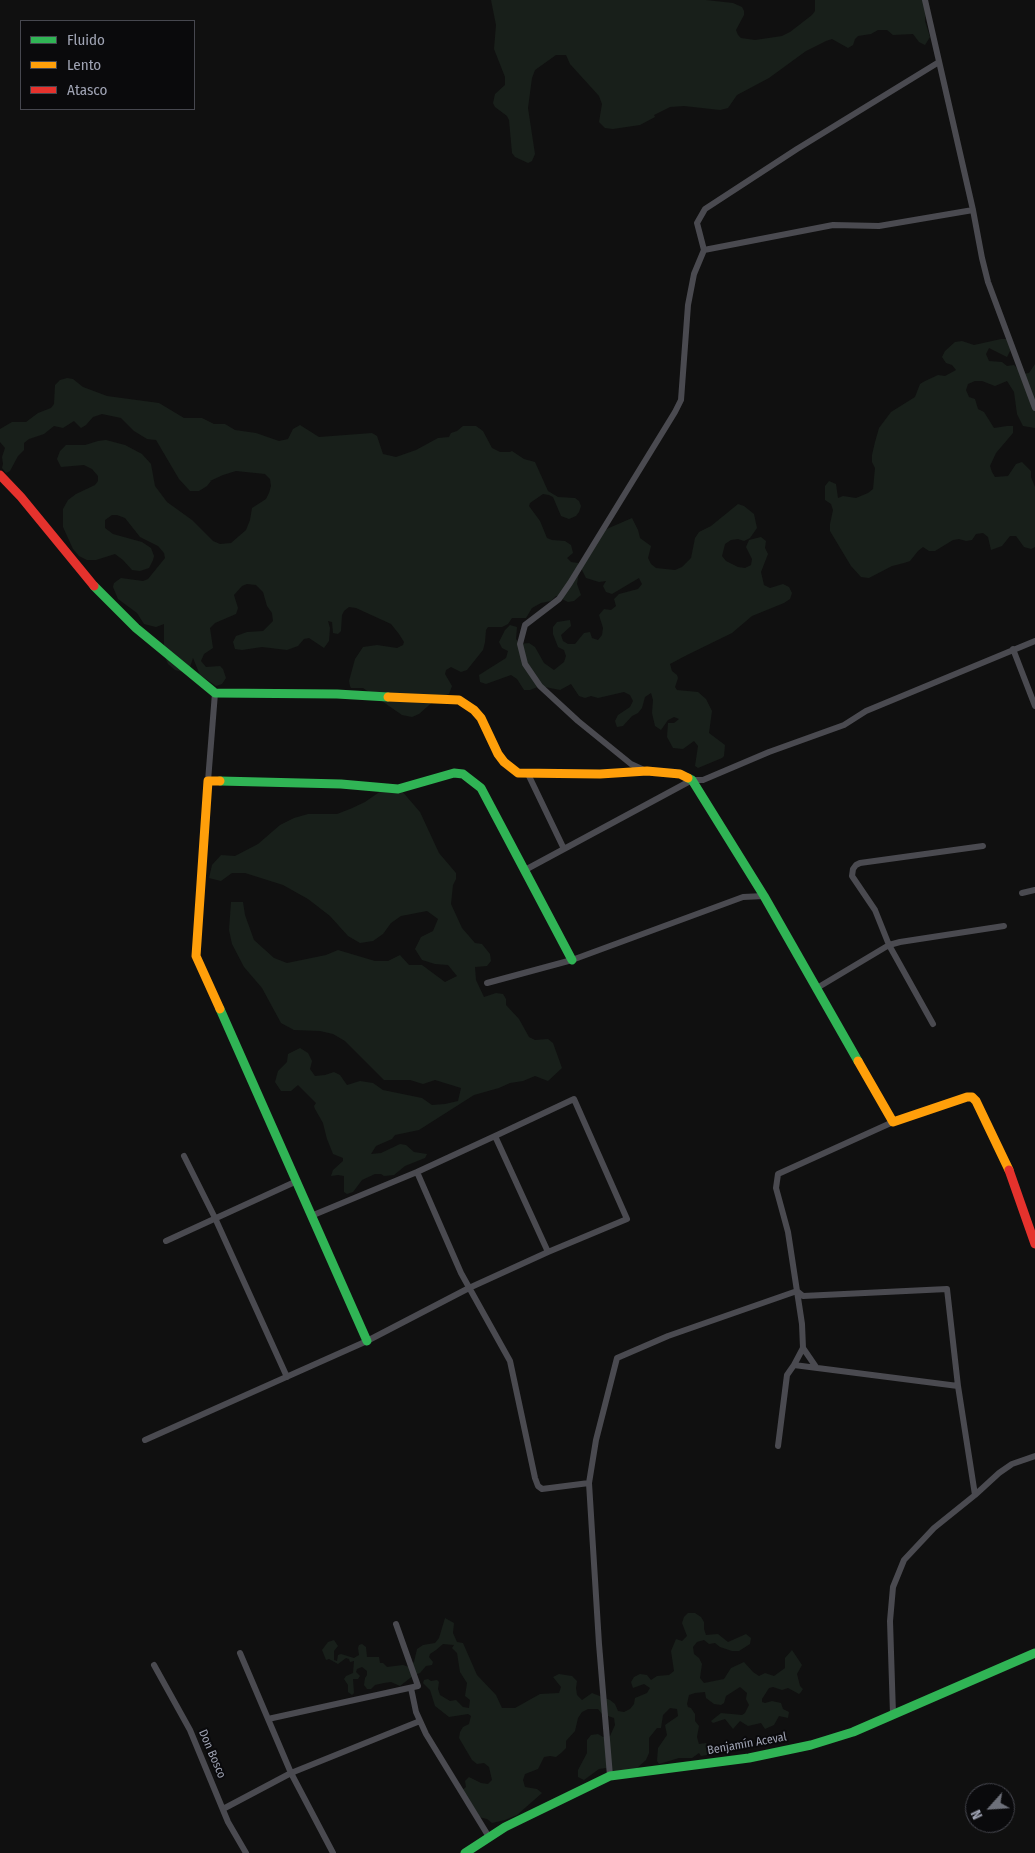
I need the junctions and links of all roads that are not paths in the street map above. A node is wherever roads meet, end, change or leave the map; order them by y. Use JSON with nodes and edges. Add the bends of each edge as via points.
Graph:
{"nodes":[{"id":1,"x":926,"y":0,"type":"edge"},
{"id":2,"x":938,"y":62,"type":"junction"},
{"id":3,"x":973,"y":210,"type":"junction"},
{"id":4,"x":704,"y":250,"type":"junction"},
{"id":5,"x":1035,"y":408,"type":"edge"},
{"id":6,"x":0,"y":475,"type":"edge"},
{"id":7,"x":1035,"y":641,"type":"edge"},
{"id":8,"x":1013,"y":650,"type":"junction"},
{"id":9,"x":215,"y":693,"type":"junction"},
{"id":10,"x":1035,"y":706,"type":"edge"},
{"id":11,"x":647,"y":771,"type":"junction"},
{"id":12,"x":528,"y":774,"type":"junction"},
{"id":13,"x":692,"y":780,"type":"junction"},
{"id":14,"x":208,"y":781,"type":"junction"},
{"id":15,"x":983,"y":846,"type":"dead end"},
{"id":16,"x":564,"y":849,"type":"junction"},
{"id":17,"x":525,"y":870,"type":"junction"},
{"id":18,"x":1035,"y":890,"type":"edge"},
{"id":19,"x":1022,"y":893,"type":"dead end"},
{"id":20,"x":764,"y":896,"type":"junction"},
{"id":21,"x":1004,"y":926,"type":"dead end"},
{"id":22,"x":889,"y":945,"type":"junction"},
{"id":23,"x":572,"y":960,"type":"junction"},
{"id":24,"x":487,"y":983,"type":"dead end"},
{"id":25,"x":817,"y":988,"type":"junction"},
{"id":26,"x":933,"y":1024,"type":"dead end"},
{"id":27,"x":893,"y":1122,"type":"junction"},
{"id":28,"x":495,"y":1136,"type":"junction"},
{"id":29,"x":184,"y":1156,"type":"dead end"},
{"id":30,"x":416,"y":1172,"type":"junction"},
{"id":31,"x":297,"y":1181,"type":"junction"},
{"id":32,"x":311,"y":1216,"type":"junction"},
{"id":33,"x":215,"y":1218,"type":"junction"},
{"id":34,"x":166,"y":1241,"type":"dead end"},
{"id":35,"x":1035,"y":1244,"type":"edge"},
{"id":36,"x":548,"y":1252,"type":"junction"},
{"id":37,"x":469,"y":1288,"type":"junction"},
{"id":38,"x":797,"y":1291,"type":"junction"},
{"id":39,"x":367,"y":1341,"type":"junction"},
{"id":40,"x":803,"y":1348,"type":"junction"},
{"id":41,"x":794,"y":1365,"type":"junction"},
{"id":42,"x":816,"y":1367,"type":"junction"},
{"id":43,"x":287,"y":1377,"type":"junction"},
{"id":44,"x":958,"y":1386,"type":"junction"},
{"id":45,"x":145,"y":1440,"type":"dead end"},
{"id":46,"x":778,"y":1446,"type":"dead end"},
{"id":47,"x":1035,"y":1456,"type":"edge"},
{"id":48,"x":589,"y":1483,"type":"junction"},
{"id":49,"x":975,"y":1495,"type":"junction"},
{"id":50,"x":396,"y":1624,"type":"dead end"},
{"id":51,"x":240,"y":1653,"type":"dead end"},
{"id":52,"x":1035,"y":1653,"type":"edge"},
{"id":53,"x":154,"y":1665,"type":"dead end"},
{"id":54,"x":411,"y":1688,"type":"junction"},
{"id":55,"x":893,"y":1714,"type":"junction"},
{"id":56,"x":268,"y":1719,"type":"junction"},
{"id":57,"x":420,"y":1721,"type":"junction"},
{"id":58,"x":291,"y":1773,"type":"junction"},
{"id":59,"x":610,"y":1776,"type":"junction"},
{"id":60,"x":223,"y":1809,"type":"junction"},
{"id":61,"x":488,"y":1837,"type":"junction"},
{"id":62,"x":246,"y":1853,"type":"edge"},
{"id":63,"x":333,"y":1853,"type":"edge"},
{"id":64,"x":465,"y":1853,"type":"edge"}],
"edges":[{"from":1,"to":2,"type":"street"},
{"from":2,"to":3,"type":"street"},
{"from":2,"to":4,"type":"street","via":[[705,210],[697,223]]},
{"from":3,"to":4,"type":"street","via":[[879,226],[833,226]]},
{"from":3,"to":5,"type":"street","via":[[988,282]]},
{"from":4,"to":11,"type":"street","via":[[694,274],[688,305],[681,400],[570,583],[559,599],[525,625],[520,644],[525,664],[540,686],[631,764]]},
{"from":6,"to":9,"type":"street","via":[[100,592],[136,628]]},
{"from":7,"to":8,"type":"street"},
{"from":8,"to":10,"type":"street"},
{"from":8,"to":13,"type":"street","via":[[866,711],[844,725],[703,780]]},
{"from":9,"to":12,"type":"street","via":[[459,700],[481,718],[492,745],[504,762],[518,773]]},
{"from":9,"to":14,"type":"street"},
{"from":11,"to":12,"type":"street"},
{"from":11,"to":13,"type":"street","via":[[680,774]]},
{"from":12,"to":16,"type":"street"},
{"from":13,"to":16,"type":"street"},
{"from":13,"to":20,"type":"street"},
{"from":14,"to":17,"type":"street","via":[[340,784],[398,789],[463,774],[481,788]]},
{"from":14,"to":31,"type":"street","via":[[196,956]]},
{"from":15,"to":22,"type":"street","via":[[856,865],[852,876],[875,910]]},
{"from":16,"to":17,"type":"street"},
{"from":17,"to":23,"type":"street"},
{"from":18,"to":19,"type":"street"},
{"from":20,"to":23,"type":"street","via":[[743,896]]},
{"from":20,"to":25,"type":"street"},
{"from":21,"to":22,"type":"street"},
{"from":22,"to":25,"type":"street"},
{"from":22,"to":26,"type":"street"},
{"from":23,"to":24,"type":"street"},
{"from":25,"to":27,"type":"street"},
{"from":27,"to":35,"type":"street","via":[[972,1097],[1013,1180]]},
{"from":27,"to":38,"type":"street","via":[[778,1174],[776,1188],[788,1232]]},
{"from":28,"to":30,"type":"street"},
{"from":28,"to":36,"type":"street"},
{"from":28,"to":36,"type":"street","via":[[574,1099],[627,1219]]},
{"from":29,"to":33,"type":"street"},
{"from":30,"to":32,"type":"street"},
{"from":30,"to":37,"type":"street"},
{"from":31,"to":32,"type":"street"},
{"from":31,"to":33,"type":"street"},
{"from":32,"to":39,"type":"street"},
{"from":33,"to":34,"type":"street"},
{"from":33,"to":43,"type":"street"},
{"from":36,"to":37,"type":"street"},
{"from":37,"to":39,"type":"street"},
{"from":37,"to":48,"type":"street","via":[[510,1361],[538,1486],[542,1489]]},
{"from":38,"to":40,"type":"street"},
{"from":38,"to":44,"type":"street","via":[[803,1296],[948,1289]]},
{"from":38,"to":48,"type":"street","via":[[668,1336],[617,1358],[596,1440]]},
{"from":39,"to":43,"type":"street"},
{"from":40,"to":41,"type":"street"},
{"from":40,"to":42,"type":"street"},
{"from":41,"to":42,"type":"street"},
{"from":41,"to":46,"type":"street","via":[[787,1375]]},
{"from":42,"to":44,"type":"street"},
{"from":43,"to":45,"type":"street"},
{"from":44,"to":49,"type":"street"},
{"from":47,"to":49,"type":"street","via":[[1012,1464]]},
{"from":48,"to":59,"type":"street"},
{"from":49,"to":55,"type":"street","via":[[934,1528],[904,1560],[893,1587],[890,1621]]},
{"from":50,"to":54,"type":"street","via":[[418,1686]]},
{"from":51,"to":56,"type":"street"},
{"from":52,"to":55,"type":"street","name":"Benjamín Aceval"},
{"from":53,"to":60,"type":"street","name":"Don Bosco","via":[[190,1730]]},
{"from":54,"to":56,"type":"street"},
{"from":54,"to":57,"type":"street"},
{"from":55,"to":59,"type":"street","name":"Benjamín Aceval","via":[[853,1732],[793,1749]]},
{"from":56,"to":58,"type":"street"},
{"from":57,"to":58,"type":"street"},
{"from":57,"to":61,"type":"street"},
{"from":58,"to":60,"type":"street"},
{"from":58,"to":63,"type":"street"},
{"from":59,"to":61,"type":"street","name":"Benjamín Aceval"},
{"from":60,"to":62,"type":"street","name":"Don Bosco"},
{"from":61,"to":64,"type":"street","name":"Benjamín Aceval"}]}
